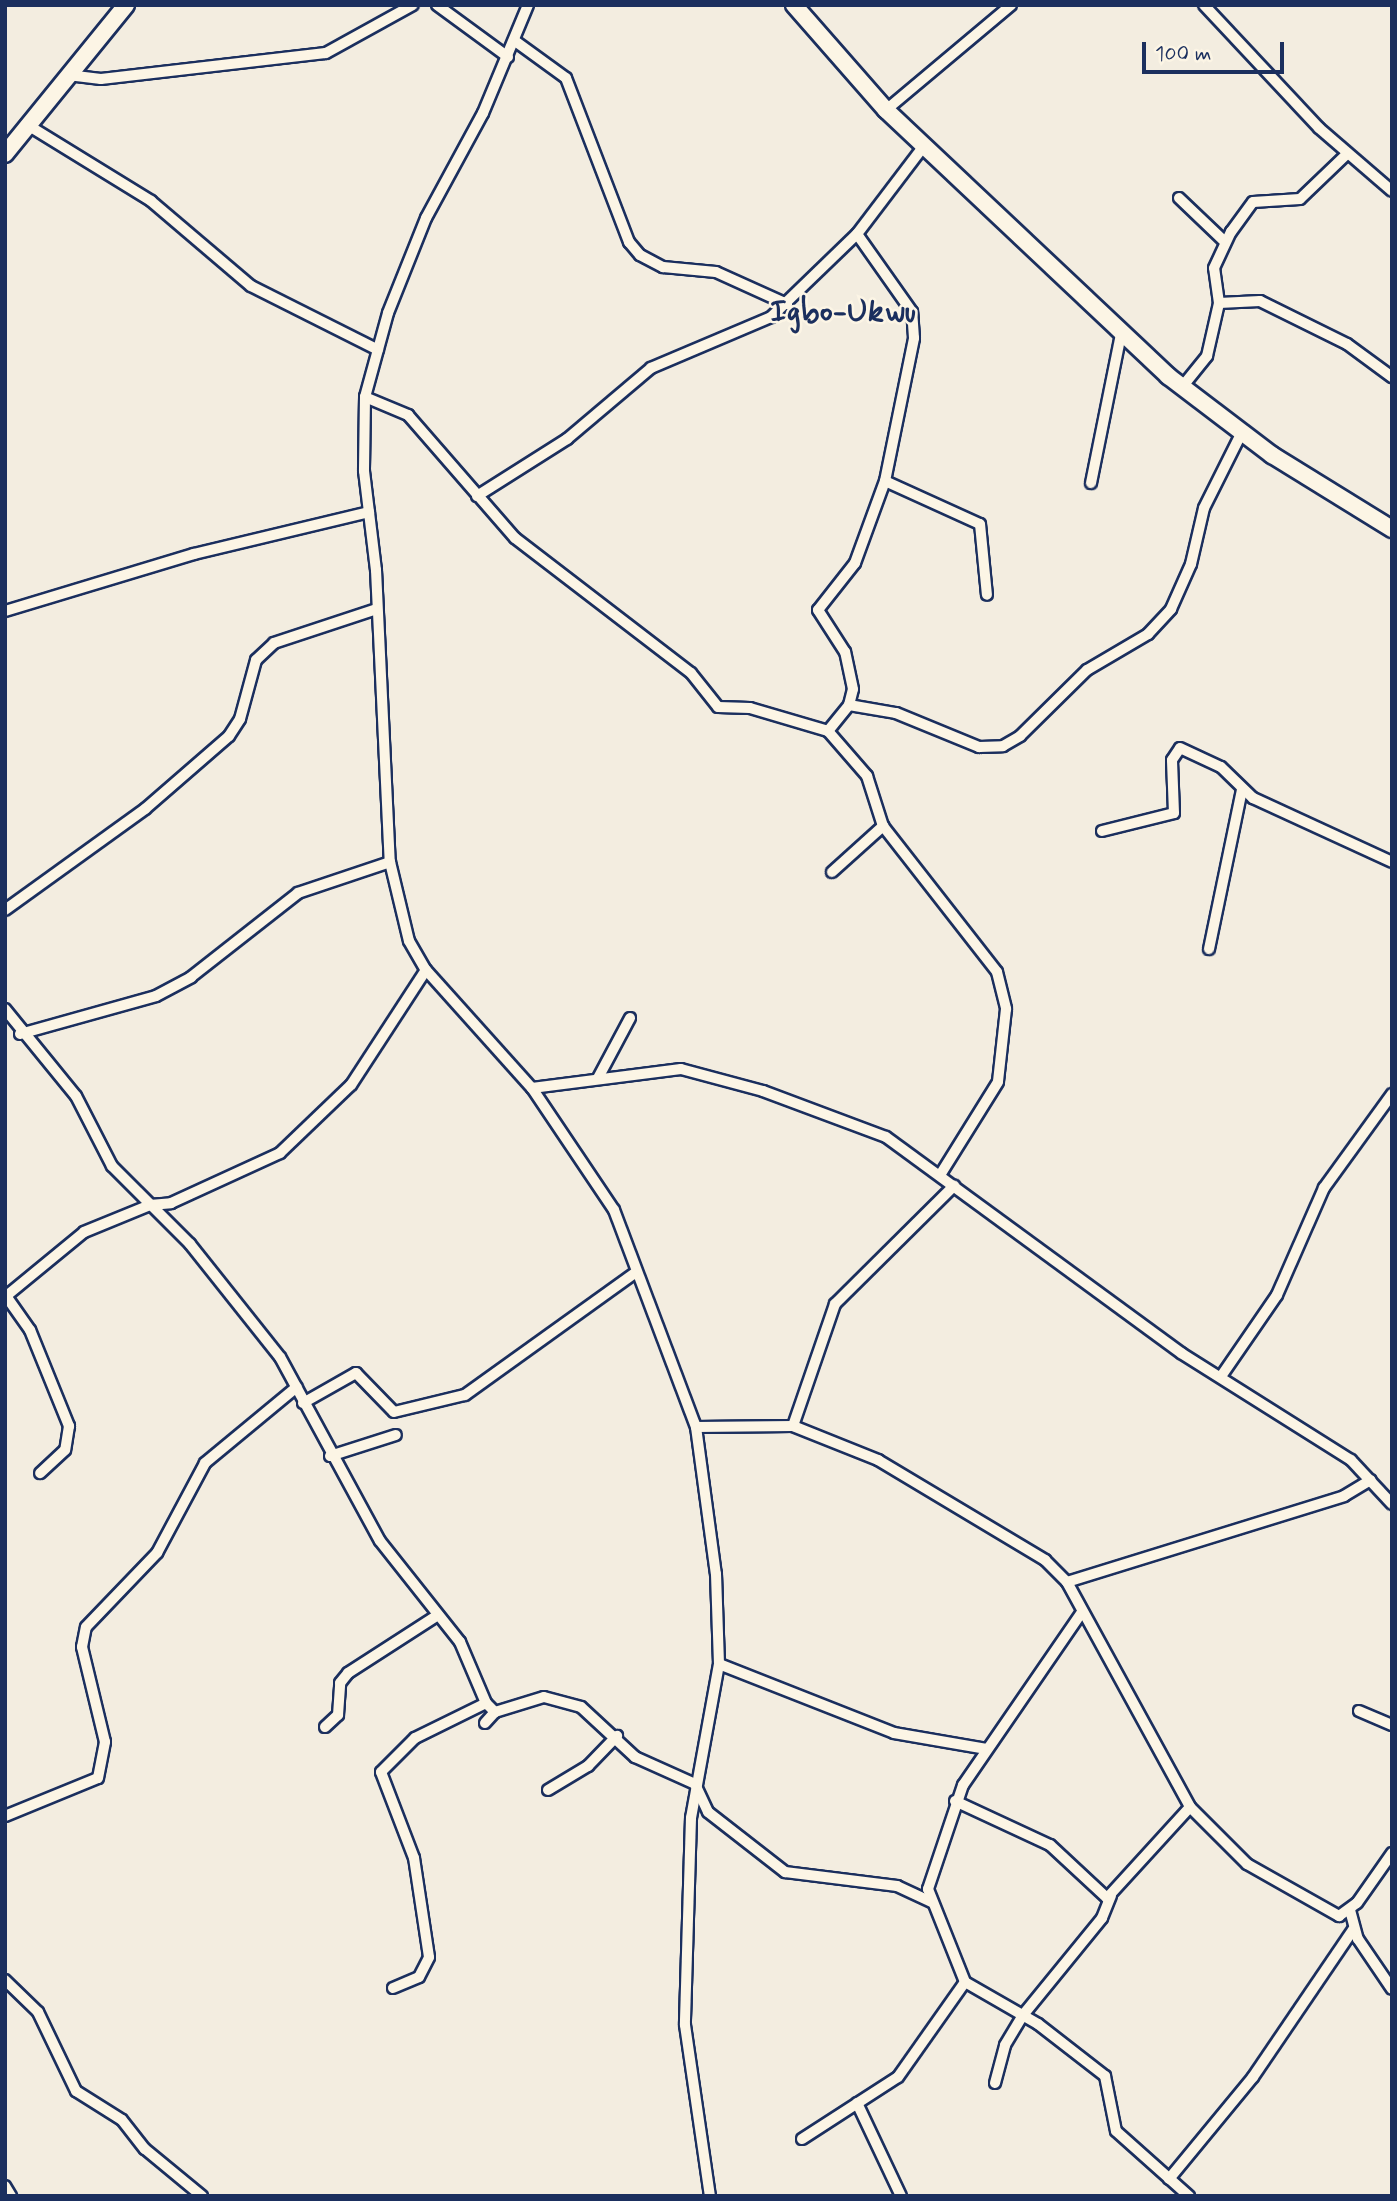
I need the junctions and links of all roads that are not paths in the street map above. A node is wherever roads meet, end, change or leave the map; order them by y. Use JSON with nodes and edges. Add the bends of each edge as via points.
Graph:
{"nodes":[{"id":1,"x":126,"y":5,"type":"edge"},
{"id":2,"x":413,"y":5,"type":"edge"},
{"id":3,"x":436,"y":5,"type":"edge"},
{"id":4,"x":528,"y":5,"type":"edge"},
{"id":5,"x":794,"y":5,"type":"edge"},
{"id":6,"x":1011,"y":5,"type":"edge"},
{"id":7,"x":1204,"y":5,"type":"edge"},
{"id":8,"x":515,"y":41,"type":"junction"},
{"id":9,"x":508,"y":57,"type":"junction"},
{"id":10,"x":68,"y":75,"type":"junction"},
{"id":11,"x":886,"y":110,"type":"junction"},
{"id":12,"x":26,"y":124,"type":"junction"},
{"id":13,"x":923,"y":146,"type":"junction"},
{"id":14,"x":5,"y":154,"type":"edge"},
{"id":15,"x":1347,"y":154,"type":"junction"},
{"id":16,"x":1392,"y":191,"type":"edge"},
{"id":17,"x":1180,"y":198,"type":"dead end"},
{"id":18,"x":857,"y":234,"type":"junction"},
{"id":19,"x":1225,"y":242,"type":"junction"},
{"id":20,"x":1219,"y":303,"type":"junction"},
{"id":21,"x":787,"y":304,"type":"junction"},
{"id":22,"x":1121,"y":334,"type":"junction"},
{"id":23,"x":378,"y":350,"type":"junction"},
{"id":24,"x":1392,"y":377,"type":"edge"},
{"id":25,"x":1182,"y":387,"type":"junction"},
{"id":26,"x":365,"y":397,"type":"junction"},
{"id":27,"x":1241,"y":434,"type":"junction"},
{"id":28,"x":885,"y":481,"type":"junction"},
{"id":29,"x":1090,"y":483,"type":"dead end"},
{"id":30,"x":477,"y":496,"type":"junction"},
{"id":31,"x":369,"y":512,"type":"junction"},
{"id":32,"x":1392,"y":528,"type":"edge"},
{"id":33,"x":987,"y":596,"type":"dead end"},
{"id":34,"x":377,"y":609,"type":"junction"},
{"id":35,"x":5,"y":611,"type":"edge"},
{"id":36,"x":849,"y":705,"type":"junction"},
{"id":37,"x":828,"y":731,"type":"junction"},
{"id":38,"x":1242,"y":790,"type":"junction"},
{"id":39,"x":883,"y":826,"type":"junction"},
{"id":40,"x":1102,"y":831,"type":"dead end"},
{"id":41,"x":390,"y":862,"type":"junction"},
{"id":42,"x":1392,"y":862,"type":"edge"},
{"id":43,"x":832,"y":872,"type":"dead end"},
{"id":44,"x":5,"y":910,"type":"edge"},
{"id":45,"x":1209,"y":949,"type":"dead end"},
{"id":46,"x":426,"y":970,"type":"junction"},
{"id":47,"x":5,"y":1009,"type":"edge"},
{"id":48,"x":630,"y":1017,"type":"dead end"},
{"id":49,"x":13,"y":1029,"type":"edge"},
{"id":50,"x":598,"y":1078,"type":"junction"},
{"id":51,"x":532,"y":1088,"type":"junction"},
{"id":52,"x":1392,"y":1094,"type":"edge"},
{"id":53,"x":940,"y":1175,"type":"junction"},
{"id":54,"x":954,"y":1186,"type":"junction"},
{"id":55,"x":150,"y":1205,"type":"junction"},
{"id":56,"x":636,"y":1272,"type":"junction"},
{"id":57,"x":5,"y":1297,"type":"edge"},
{"id":58,"x":1222,"y":1375,"type":"junction"},
{"id":59,"x":296,"y":1387,"type":"junction"},
{"id":60,"x":303,"y":1403,"type":"junction"},
{"id":61,"x":793,"y":1426,"type":"junction"},
{"id":62,"x":696,"y":1427,"type":"junction"},
{"id":63,"x":396,"y":1435,"type":"dead end"},
{"id":64,"x":330,"y":1456,"type":"junction"},
{"id":65,"x":40,"y":1473,"type":"dead end"},
{"id":66,"x":1371,"y":1480,"type":"junction"},
{"id":67,"x":1392,"y":1504,"type":"edge"},
{"id":68,"x":1066,"y":1582,"type":"junction"},
{"id":69,"x":1082,"y":1612,"type":"junction"},
{"id":70,"x":438,"y":1615,"type":"junction"},
{"id":71,"x":719,"y":1664,"type":"junction"},
{"id":72,"x":486,"y":1703,"type":"junction"},
{"id":73,"x":1359,"y":1710,"type":"dead end"},
{"id":74,"x":495,"y":1712,"type":"junction"},
{"id":75,"x":485,"y":1723,"type":"dead end"},
{"id":76,"x":1392,"y":1725,"type":"edge"},
{"id":77,"x":326,"y":1727,"type":"dead end"},
{"id":78,"x":617,"y":1736,"type":"junction"},
{"id":79,"x":987,"y":1749,"type":"junction"},
{"id":80,"x":695,"y":1784,"type":"junction"},
{"id":81,"x":548,"y":1790,"type":"dead end"},
{"id":82,"x":955,"y":1801,"type":"junction"},
{"id":83,"x":1190,"y":1807,"type":"junction"},
{"id":84,"x":5,"y":1816,"type":"edge"},
{"id":85,"x":1392,"y":1853,"type":"edge"},
{"id":86,"x":1111,"y":1896,"type":"junction"},
{"id":87,"x":931,"y":1902,"type":"junction"},
{"id":88,"x":1350,"y":1910,"type":"junction"},
{"id":89,"x":1353,"y":1930,"type":"junction"},
{"id":90,"x":5,"y":1980,"type":"edge"},
{"id":91,"x":965,"y":1982,"type":"junction"},
{"id":92,"x":393,"y":1987,"type":"dead end"},
{"id":93,"x":1392,"y":1989,"type":"edge"},
{"id":94,"x":1023,"y":2015,"type":"junction"},
{"id":95,"x":995,"y":2083,"type":"dead end"},
{"id":96,"x":857,"y":2103,"type":"junction"},
{"id":97,"x":802,"y":2139,"type":"dead end"},
{"id":98,"x":1169,"y":2179,"type":"junction"},
{"id":99,"x":5,"y":2186,"type":"edge"},
{"id":100,"x":11,"y":2196,"type":"edge"},
{"id":101,"x":202,"y":2196,"type":"edge"},
{"id":102,"x":710,"y":2196,"type":"edge"},
{"id":103,"x":901,"y":2196,"type":"edge"},
{"id":104,"x":1189,"y":2196,"type":"edge"}],
"edges":[{"from":1,"to":10,"type":"main road"},
{"from":2,"to":10,"type":"street","via":[[326,52],[101,79]]},
{"from":3,"to":9,"type":"street"},
{"from":4,"to":8,"type":"street"},
{"from":5,"to":11,"type":"main road"},
{"from":6,"to":11,"type":"street"},
{"from":7,"to":15,"type":"street"},
{"from":8,"to":9,"type":"street"},
{"from":8,"to":21,"type":"street","via":[[566,78],[619,218],[640,255],[663,267],[716,272]]},
{"from":9,"to":23,"type":"street","via":[[426,218]]},
{"from":10,"to":12,"type":"main road"},
{"from":11,"to":13,"type":"main road"},
{"from":12,"to":14,"type":"main road"},
{"from":12,"to":23,"type":"street","via":[[151,201],[251,286]]},
{"from":13,"to":18,"type":"street"},
{"from":13,"to":22,"type":"main road"},
{"from":15,"to":16,"type":"street"},
{"from":15,"to":19,"type":"street","via":[[1300,199],[1253,202]]},
{"from":17,"to":19,"type":"street"},
{"from":18,"to":21,"type":"street"},
{"from":18,"to":28,"type":"street","via":[[912,312],[914,338]]},
{"from":19,"to":20,"type":"street","via":[[1214,268]]},
{"from":20,"to":24,"type":"street","via":[[1260,301],[1347,344]]},
{"from":20,"to":25,"type":"street","via":[[1207,356]]},
{"from":21,"to":30,"type":"street","via":[[771,317],[651,368],[566,439]]},
{"from":22,"to":25,"type":"main road"},
{"from":22,"to":29,"type":"street"},
{"from":23,"to":26,"type":"street"},
{"from":25,"to":27,"type":"main road"},
{"from":26,"to":30,"type":"street","via":[[408,415]]},
{"from":26,"to":31,"type":"street"},
{"from":27,"to":32,"type":"main road"},
{"from":27,"to":36,"type":"street","via":[[1204,508],[1191,564],[1171,610],[1149,634],[1087,670],[1020,736],[1003,746],[979,747],[895,713]]},
{"from":28,"to":33,"type":"street","via":[[980,524]]},
{"from":28,"to":36,"type":"street","via":[[855,563],[818,610],[852,672]]},
{"from":30,"to":37,"type":"street","via":[[550,570],[691,673],[718,707],[750,708]]},
{"from":31,"to":34,"type":"street"},
{"from":31,"to":35,"type":"street","via":[[194,554]]},
{"from":34,"to":41,"type":"street"},
{"from":34,"to":44,"type":"street","via":[[274,643],[256,660],[240,719],[229,736],[145,809]]},
{"from":36,"to":37,"type":"street"},
{"from":37,"to":39,"type":"street","via":[[867,776]]},
{"from":38,"to":40,"type":"street","via":[[1221,767],[1180,748],[1172,760],[1174,813]]},
{"from":38,"to":42,"type":"street"},
{"from":38,"to":45,"type":"street"},
{"from":39,"to":43,"type":"street"},
{"from":39,"to":53,"type":"street","via":[[998,972],[1006,1009],[998,1082]]},
{"from":41,"to":46,"type":"street","via":[[409,941]]},
{"from":41,"to":49,"type":"street","via":[[298,892],[191,977],[156,996]]},
{"from":46,"to":51,"type":"street"},
{"from":46,"to":55,"type":"street","via":[[351,1085],[280,1153],[171,1203]]},
{"from":47,"to":49,"type":"street"},
{"from":48,"to":50,"type":"street"},
{"from":49,"to":55,"type":"street","via":[[76,1096],[111,1166]]},
{"from":50,"to":51,"type":"street"},
{"from":50,"to":53,"type":"street","via":[[695,1071],[886,1137]]},
{"from":51,"to":56,"type":"street","via":[[614,1210]]},
{"from":52,"to":58,"type":"street","via":[[1324,1188],[1277,1295]]},
{"from":53,"to":54,"type":"street"},
{"from":54,"to":58,"type":"street","via":[[1181,1353]]},
{"from":54,"to":61,"type":"street","via":[[835,1304]]},
{"from":55,"to":57,"type":"street","via":[[75,1238]]},
{"from":55,"to":59,"type":"street","via":[[225,1287]]},
{"from":56,"to":60,"type":"street","via":[[465,1395],[394,1412],[356,1373]]},
{"from":56,"to":62,"type":"street"},
{"from":57,"to":65,"type":"street","via":[[30,1330],[69,1426],[65,1450]]},
{"from":58,"to":66,"type":"street"},
{"from":59,"to":60,"type":"street"},
{"from":59,"to":84,"type":"street","via":[[205,1463],[157,1553],[86,1626],[82,1647],[104,1742],[98,1778]]},
{"from":60,"to":64,"type":"street"},
{"from":61,"to":62,"type":"street"},
{"from":61,"to":68,"type":"street","via":[[878,1460],[956,1503],[1022,1544]]},
{"from":62,"to":71,"type":"street","via":[[716,1574]]},
{"from":63,"to":64,"type":"street"},
{"from":64,"to":70,"type":"street","via":[[380,1541]]},
{"from":66,"to":67,"type":"street"},
{"from":66,"to":68,"type":"street","via":[[1344,1496]]},
{"from":68,"to":69,"type":"street"},
{"from":69,"to":79,"type":"street"},
{"from":69,"to":83,"type":"street"},
{"from":70,"to":72,"type":"street","via":[[460,1642]]},
{"from":70,"to":77,"type":"street","via":[[348,1673],[340,1683],[338,1715]]},
{"from":71,"to":79,"type":"street","via":[[894,1733]]},
{"from":71,"to":80,"type":"street"},
{"from":72,"to":74,"type":"street"},
{"from":72,"to":92,"type":"street","via":[[415,1738],[381,1772],[414,1858],[429,1957],[419,1977]]},
{"from":73,"to":76,"type":"street"},
{"from":74,"to":75,"type":"street"},
{"from":74,"to":78,"type":"street","via":[[525,1700],[560,1699]]},
{"from":78,"to":80,"type":"street","via":[[635,1757]]},
{"from":78,"to":81,"type":"street","via":[[588,1766]]},
{"from":79,"to":82,"type":"street"},
{"from":80,"to":87,"type":"street","via":[[708,1812],[785,1872],[897,1886]]},
{"from":80,"to":102,"type":"street","via":[[685,2025]]},
{"from":82,"to":86,"type":"street","via":[[1050,1845],[1102,1896]]},
{"from":82,"to":87,"type":"street","via":[[931,1873]]},
{"from":83,"to":86,"type":"street"},
{"from":83,"to":88,"type":"street","via":[[1247,1864],[1334,1914]]},
{"from":85,"to":88,"type":"street"},
{"from":86,"to":94,"type":"street","via":[[1102,1918]]},
{"from":87,"to":91,"type":"street"},
{"from":88,"to":89,"type":"street"},
{"from":89,"to":93,"type":"street"},
{"from":89,"to":98,"type":"street","via":[[1253,2077]]},
{"from":90,"to":101,"type":"street","via":[[38,2012],[76,2091],[122,2120],[145,2149]]},
{"from":91,"to":94,"type":"street"},
{"from":91,"to":96,"type":"street","via":[[898,2077]]},
{"from":94,"to":95,"type":"street","via":[[1005,2045]]},
{"from":94,"to":98,"type":"street","via":[[1105,2076],[1116,2131]]},
{"from":96,"to":97,"type":"street"},
{"from":96,"to":103,"type":"street"},
{"from":98,"to":104,"type":"street"},
{"from":99,"to":100,"type":"street"}]}
